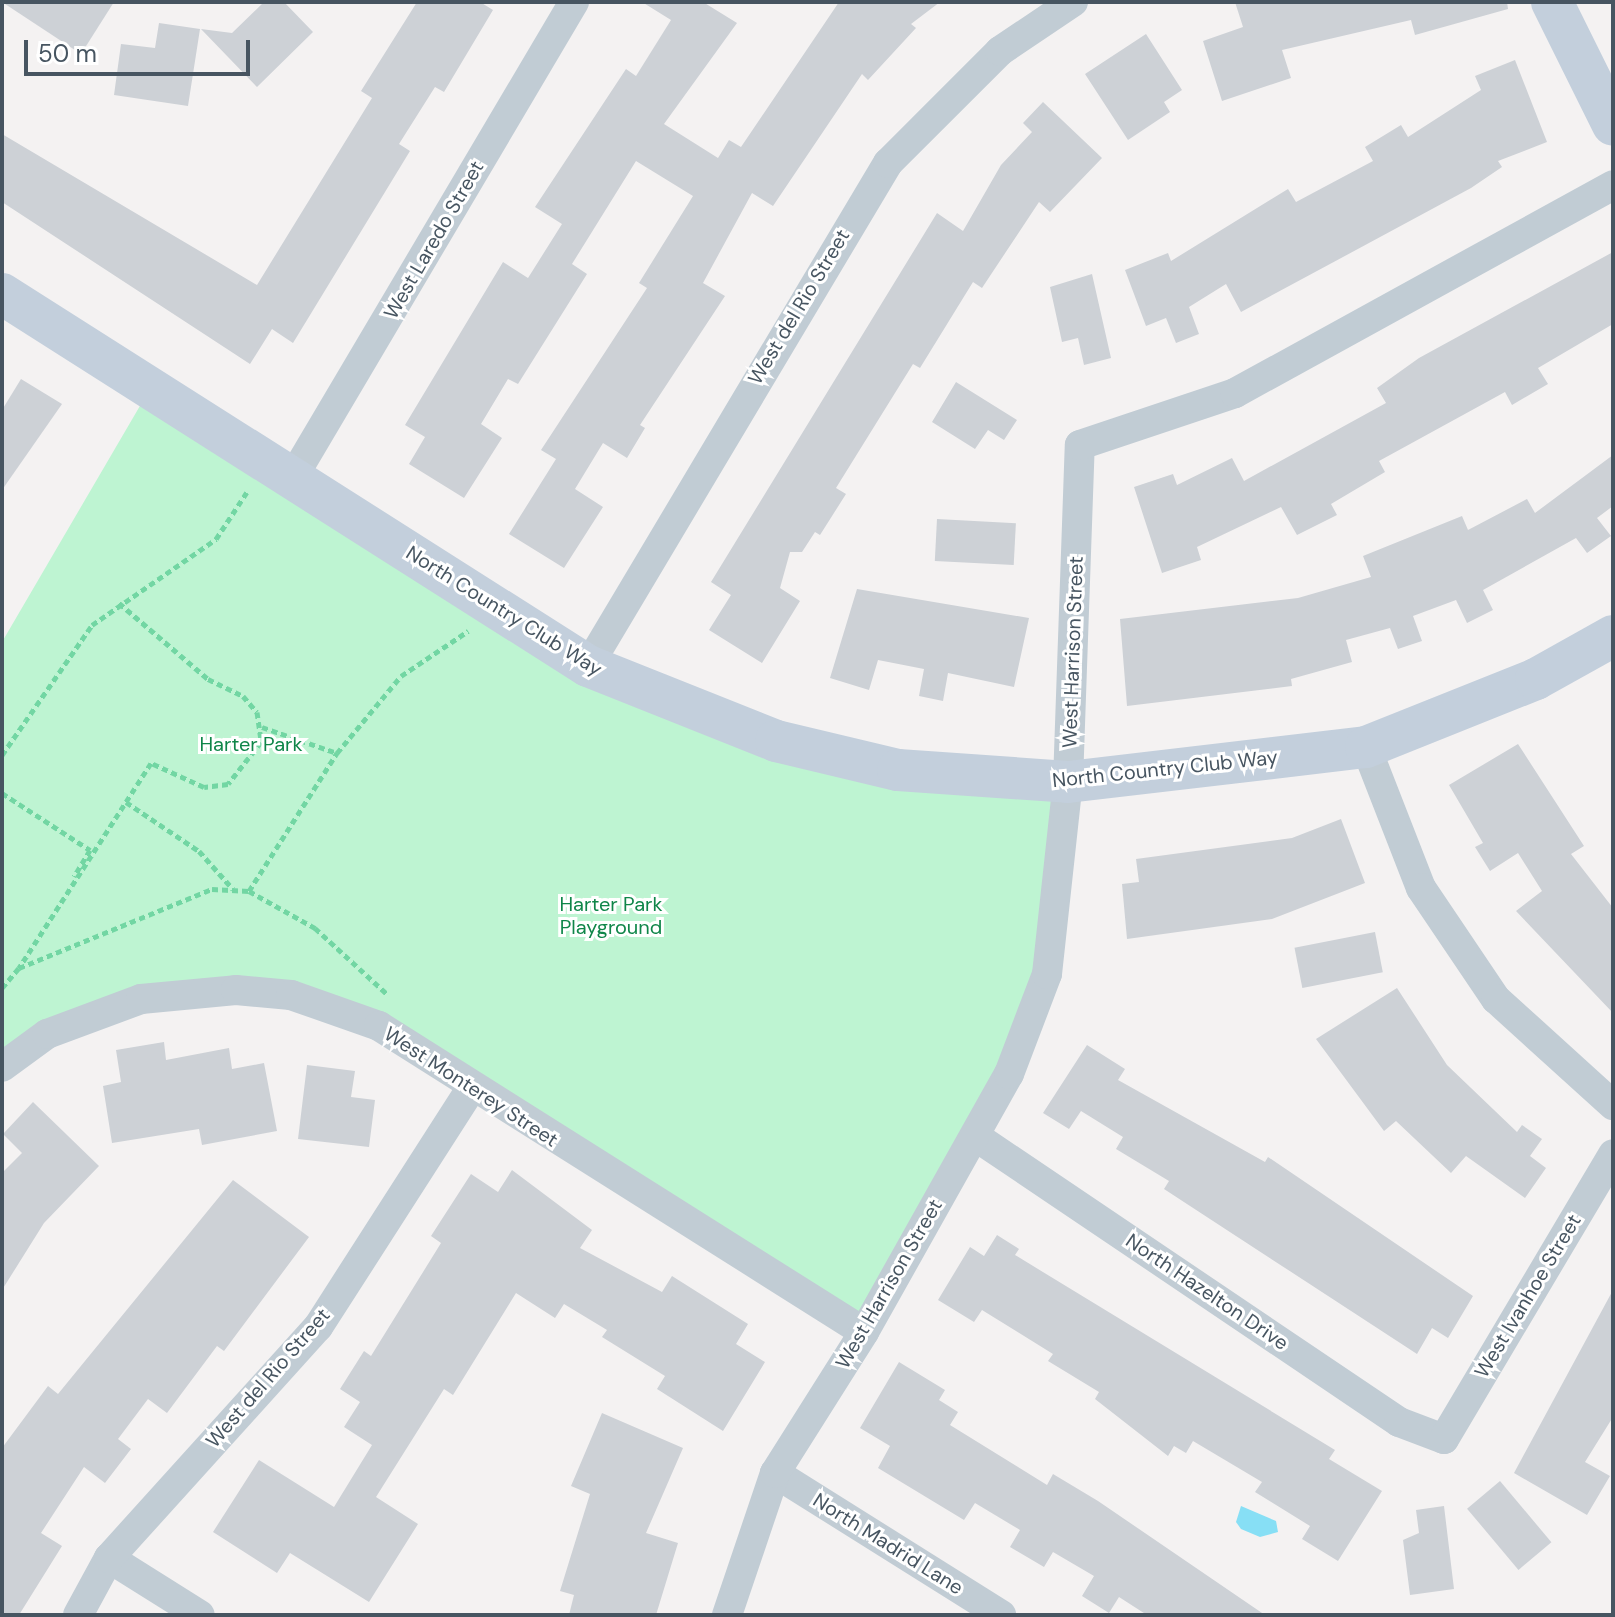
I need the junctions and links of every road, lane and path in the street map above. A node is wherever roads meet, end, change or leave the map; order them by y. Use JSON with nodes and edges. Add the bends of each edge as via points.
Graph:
{"nodes":[{"id":1,"x":574,"y":2,"type":"edge"},
{"id":2,"x":1073,"y":2,"type":"edge"},
{"id":3,"x":1552,"y":2,"type":"edge"},
{"id":4,"x":1613,"y":125,"type":"edge"},
{"id":5,"x":1613,"y":185,"type":"edge"},
{"id":6,"x":3,"y":296,"type":"edge"},
{"id":7,"x":293,"y":477,"type":"junction"},
{"id":8,"x":248,"y":490,"type":"dead end"},
{"id":9,"x":119,"y":603,"type":"junction"},
{"id":10,"x":468,"y":631,"type":"dead end"},
{"id":11,"x":1613,"y":636,"type":"edge"},
{"id":12,"x":588,"y":666,"type":"junction"},
{"id":13,"x":262,"y":727,"type":"junction"},
{"id":14,"x":1366,"y":747,"type":"junction"},
{"id":15,"x":337,"y":753,"type":"junction"},
{"id":16,"x":2,"y":755,"type":"edge"},
{"id":17,"x":1068,"y":782,"type":"junction"},
{"id":18,"x":2,"y":793,"type":"edge"},
{"id":19,"x":126,"y":802,"type":"junction"},
{"id":20,"x":233,"y":890,"type":"junction"},
{"id":21,"x":249,"y":891,"type":"junction"},
{"id":22,"x":19,"y":968,"type":"junction"},
{"id":23,"x":2,"y":988,"type":"edge"},
{"id":24,"x":393,"y":1000,"type":"dead end"},
{"id":25,"x":2,"y":1067,"type":"edge"},
{"id":26,"x":470,"y":1090,"type":"junction"},
{"id":27,"x":1613,"y":1105,"type":"edge"},
{"id":28,"x":975,"y":1136,"type":"junction"},
{"id":29,"x":1613,"y":1154,"type":"edge"},
{"id":30,"x":864,"y":1332,"type":"junction"},
{"id":31,"x":1444,"y":1439,"type":"joint"},
{"id":32,"x":775,"y":1473,"type":"junction"},
{"id":33,"x":109,"y":1558,"type":"junction"},
{"id":34,"x":78,"y":1615,"type":"edge"},
{"id":35,"x":200,"y":1615,"type":"edge"},
{"id":36,"x":727,"y":1615,"type":"edge"},
{"id":37,"x":1001,"y":1615,"type":"edge"}],
"edges":[{"from":1,"to":7,"type":"street","name":"West Laredo Street"},
{"from":2,"to":12,"type":"street","name":"West del Rio Street","via":[[1000,51],[888,163]]},
{"from":3,"to":4,"type":"street"},
{"from":5,"to":17,"type":"street","name":"West Harrison Street","via":[[1235,393],[1080,445]]},
{"from":6,"to":7,"type":"street","name":"North Country Club Way"},
{"from":7,"to":12,"type":"street","name":"North Country Club Way"},
{"from":8,"to":9,"type":"path","via":[[216,539]]},
{"from":9,"to":13,"type":"path","via":[[208,679],[243,696]]},
{"from":9,"to":16,"type":"path","via":[[63,658]]},
{"from":10,"to":15,"type":"path","via":[[401,676]]},
{"from":11,"to":14,"type":"street","name":"North Country Club Way","via":[[1536,679]]},
{"from":12,"to":17,"type":"street","name":"North Country Club Way","via":[[776,741],[898,770]]},
{"from":13,"to":15,"type":"path"},
{"from":13,"to":19,"type":"path","via":[[252,758],[228,784],[204,787],[151,763]]},
{"from":14,"to":17,"type":"street","name":"North Country Club Way"},
{"from":14,"to":27,"type":"street","via":[[1421,888],[1496,999]]},
{"from":15,"to":21,"type":"path"},
{"from":17,"to":28,"type":"street","name":"West Harrison Street","via":[[1047,974],[1009,1074]]},
{"from":18,"to":22,"type":"path","via":[[90,850]]},
{"from":19,"to":20,"type":"path","via":[[199,851]]},
{"from":19,"to":22,"type":"path"},
{"from":20,"to":21,"type":"path"},
{"from":20,"to":22,"type":"path","via":[[164,906]]},
{"from":21,"to":24,"type":"path","via":[[315,928]]},
{"from":22,"to":23,"type":"path"},
{"from":25,"to":26,"type":"street","name":"West Monterey Street","via":[[47,1034],[141,999],[236,990],[291,995],[379,1026]]},
{"from":26,"to":30,"type":"street","name":"West Monterey Street"},
{"from":26,"to":33,"type":"street","name":"West del Rio Street","via":[[318,1327]]},
{"from":28,"to":30,"type":"street","name":"West Harrison Street"},
{"from":28,"to":31,"type":"street","name":"North Hazelton Drive","via":[[1399,1422]]},
{"from":29,"to":31,"type":"street","name":"West Ivanhoe Street"},
{"from":30,"to":32,"type":"street","name":"West Harrison Street"},
{"from":32,"to":36,"type":"street","name":"West Harrison Street"},
{"from":32,"to":37,"type":"street","name":"North Madrid Lane"},
{"from":33,"to":34,"type":"street","name":"West del Rio Street"},
{"from":33,"to":35,"type":"street"}]}
